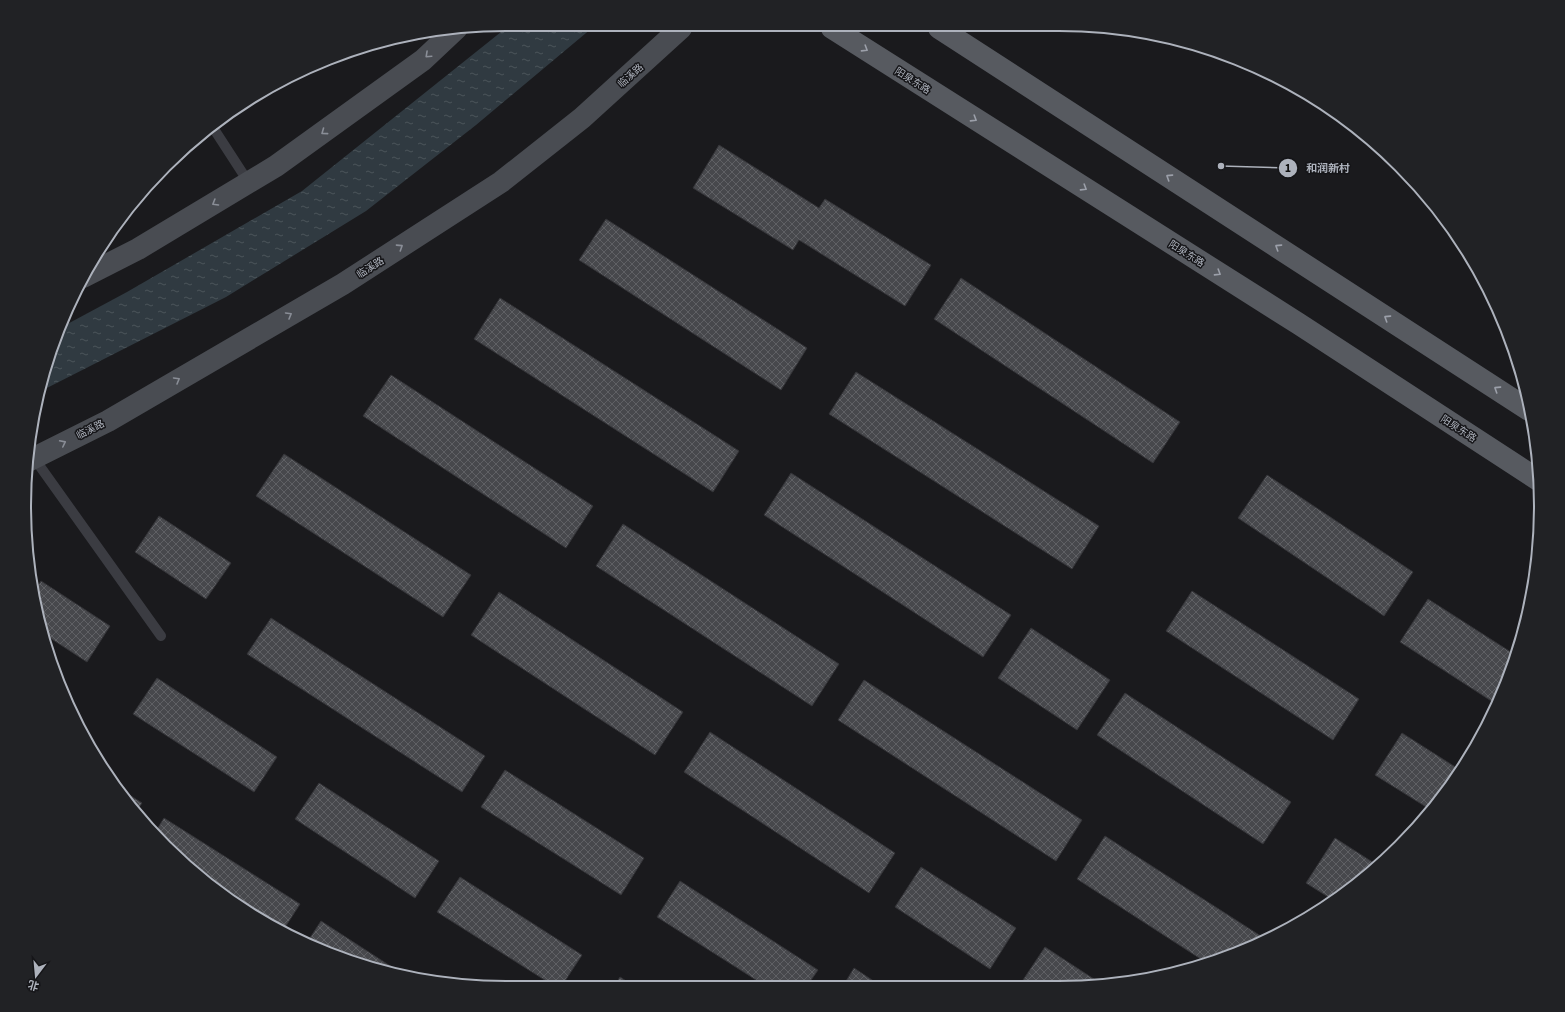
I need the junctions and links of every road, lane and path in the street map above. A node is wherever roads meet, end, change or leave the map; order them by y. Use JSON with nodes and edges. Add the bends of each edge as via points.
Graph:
{"nodes":[{"id":1,"x":678,"y":31,"type":"edge"},
{"id":2,"x":837,"y":31,"type":"edge"},
{"id":3,"x":944,"y":31,"type":"edge"},
{"id":4,"x":450,"y":34,"type":"edge"},
{"id":5,"x":215,"y":131,"type":"edge"},
{"id":6,"x":249,"y":183,"type":"junction"},
{"id":7,"x":93,"y":272,"type":"edge"},
{"id":8,"x":1523,"y":406,"type":"edge"},
{"id":9,"x":34,"y":458,"type":"edge"},
{"id":10,"x":33,"y":461,"type":"edge"},
{"id":11,"x":1533,"y":476,"type":"edge"},
{"id":12,"x":161,"y":636,"type":"dead end"}],
"edges":[{"from":9,"to":1,"type":"street","name":"临溪路","one_way":true,"via":[[108,421],[343,284],[501,182],[582,118]]},
{"from":2,"to":11,"type":"main road","name":"阳泉东路","one_way":true},
{"from":8,"to":3,"type":"main road","one_way":true},
{"from":4,"to":6,"type":"street","one_way":true,"via":[[423,60]]},
{"from":5,"to":6,"type":"lane"},
{"from":6,"to":7,"type":"street","one_way":true,"via":[[138,249]]},
{"from":10,"to":12,"type":"lane"}]}
